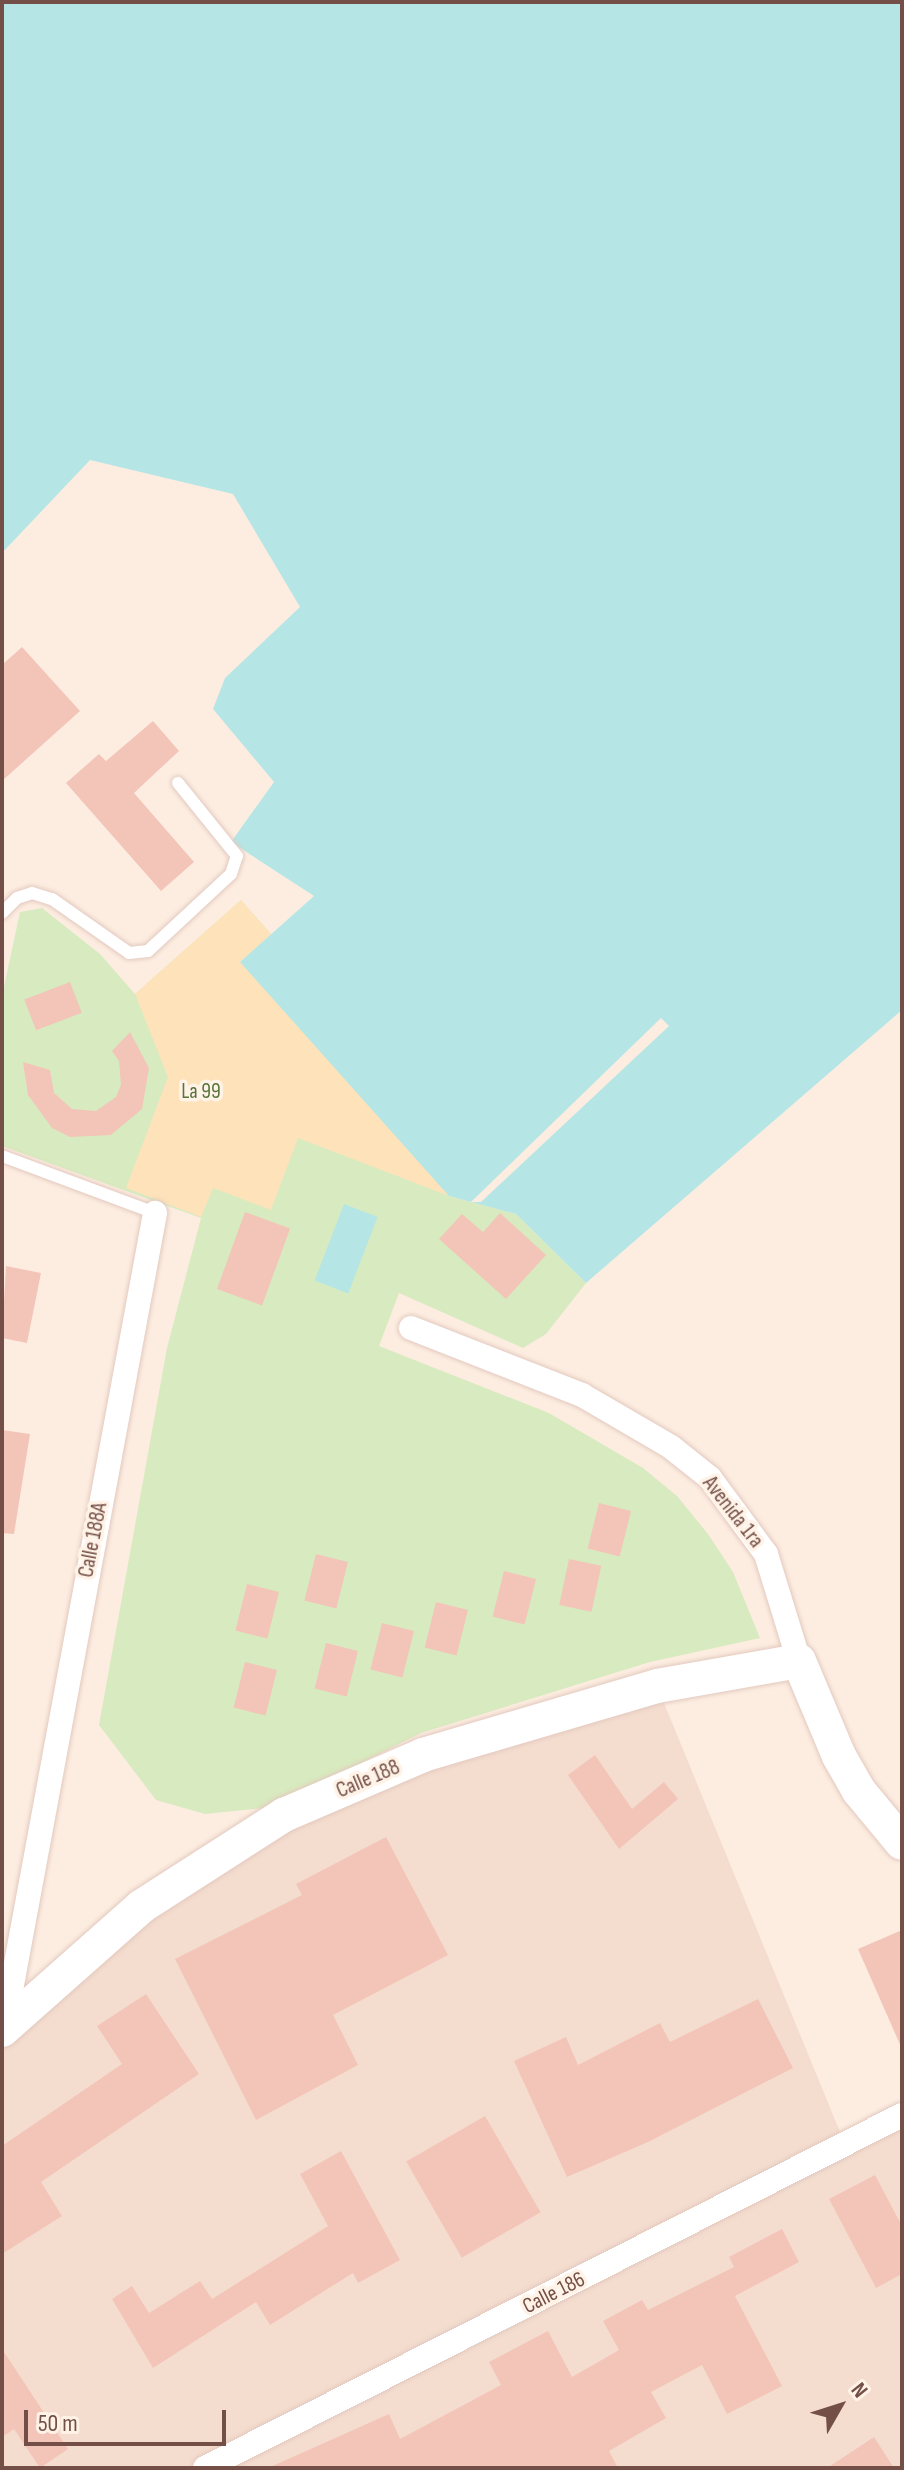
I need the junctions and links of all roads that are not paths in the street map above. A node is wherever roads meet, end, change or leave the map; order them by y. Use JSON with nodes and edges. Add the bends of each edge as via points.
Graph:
{"nodes":[{"id":1,"x":178,"y":783,"type":"dead end"},
{"id":2,"x":2,"y":913,"type":"edge"},
{"id":3,"x":2,"y":1156,"type":"edge"},
{"id":4,"x":155,"y":1213,"type":"joint"},
{"id":5,"x":411,"y":1328,"type":"dead end"},
{"id":6,"x":799,"y":1661,"type":"junction"},
{"id":7,"x":902,"y":1843,"type":"edge"},
{"id":8,"x":3,"y":2029,"type":"edge"},
{"id":9,"x":902,"y":2115,"type":"edge"},
{"id":10,"x":205,"y":2468,"type":"edge"}],
"edges":[{"from":1,"to":2,"type":"lane","via":[[237,856],[231,874],[148,951],[129,953],[52,899],[32,893],[17,898]]},
{"from":3,"to":4,"type":"lane","name":"Calle 188A"},
{"from":4,"to":8,"type":"street","name":"Calle 188A"},
{"from":5,"to":6,"type":"street","name":"Avenida 1ra","via":[[582,1395],[671,1447],[710,1478],[766,1554]]},
{"from":6,"to":7,"type":"street","name":"Avenida 1ra","via":[[839,1756],[859,1791]]},
{"from":6,"to":8,"type":"street","name":"Calle 188","via":[[657,1686],[452,1747],[284,1815],[142,1906]]},
{"from":9,"to":10,"type":"street","name":"Calle 186"}]}
